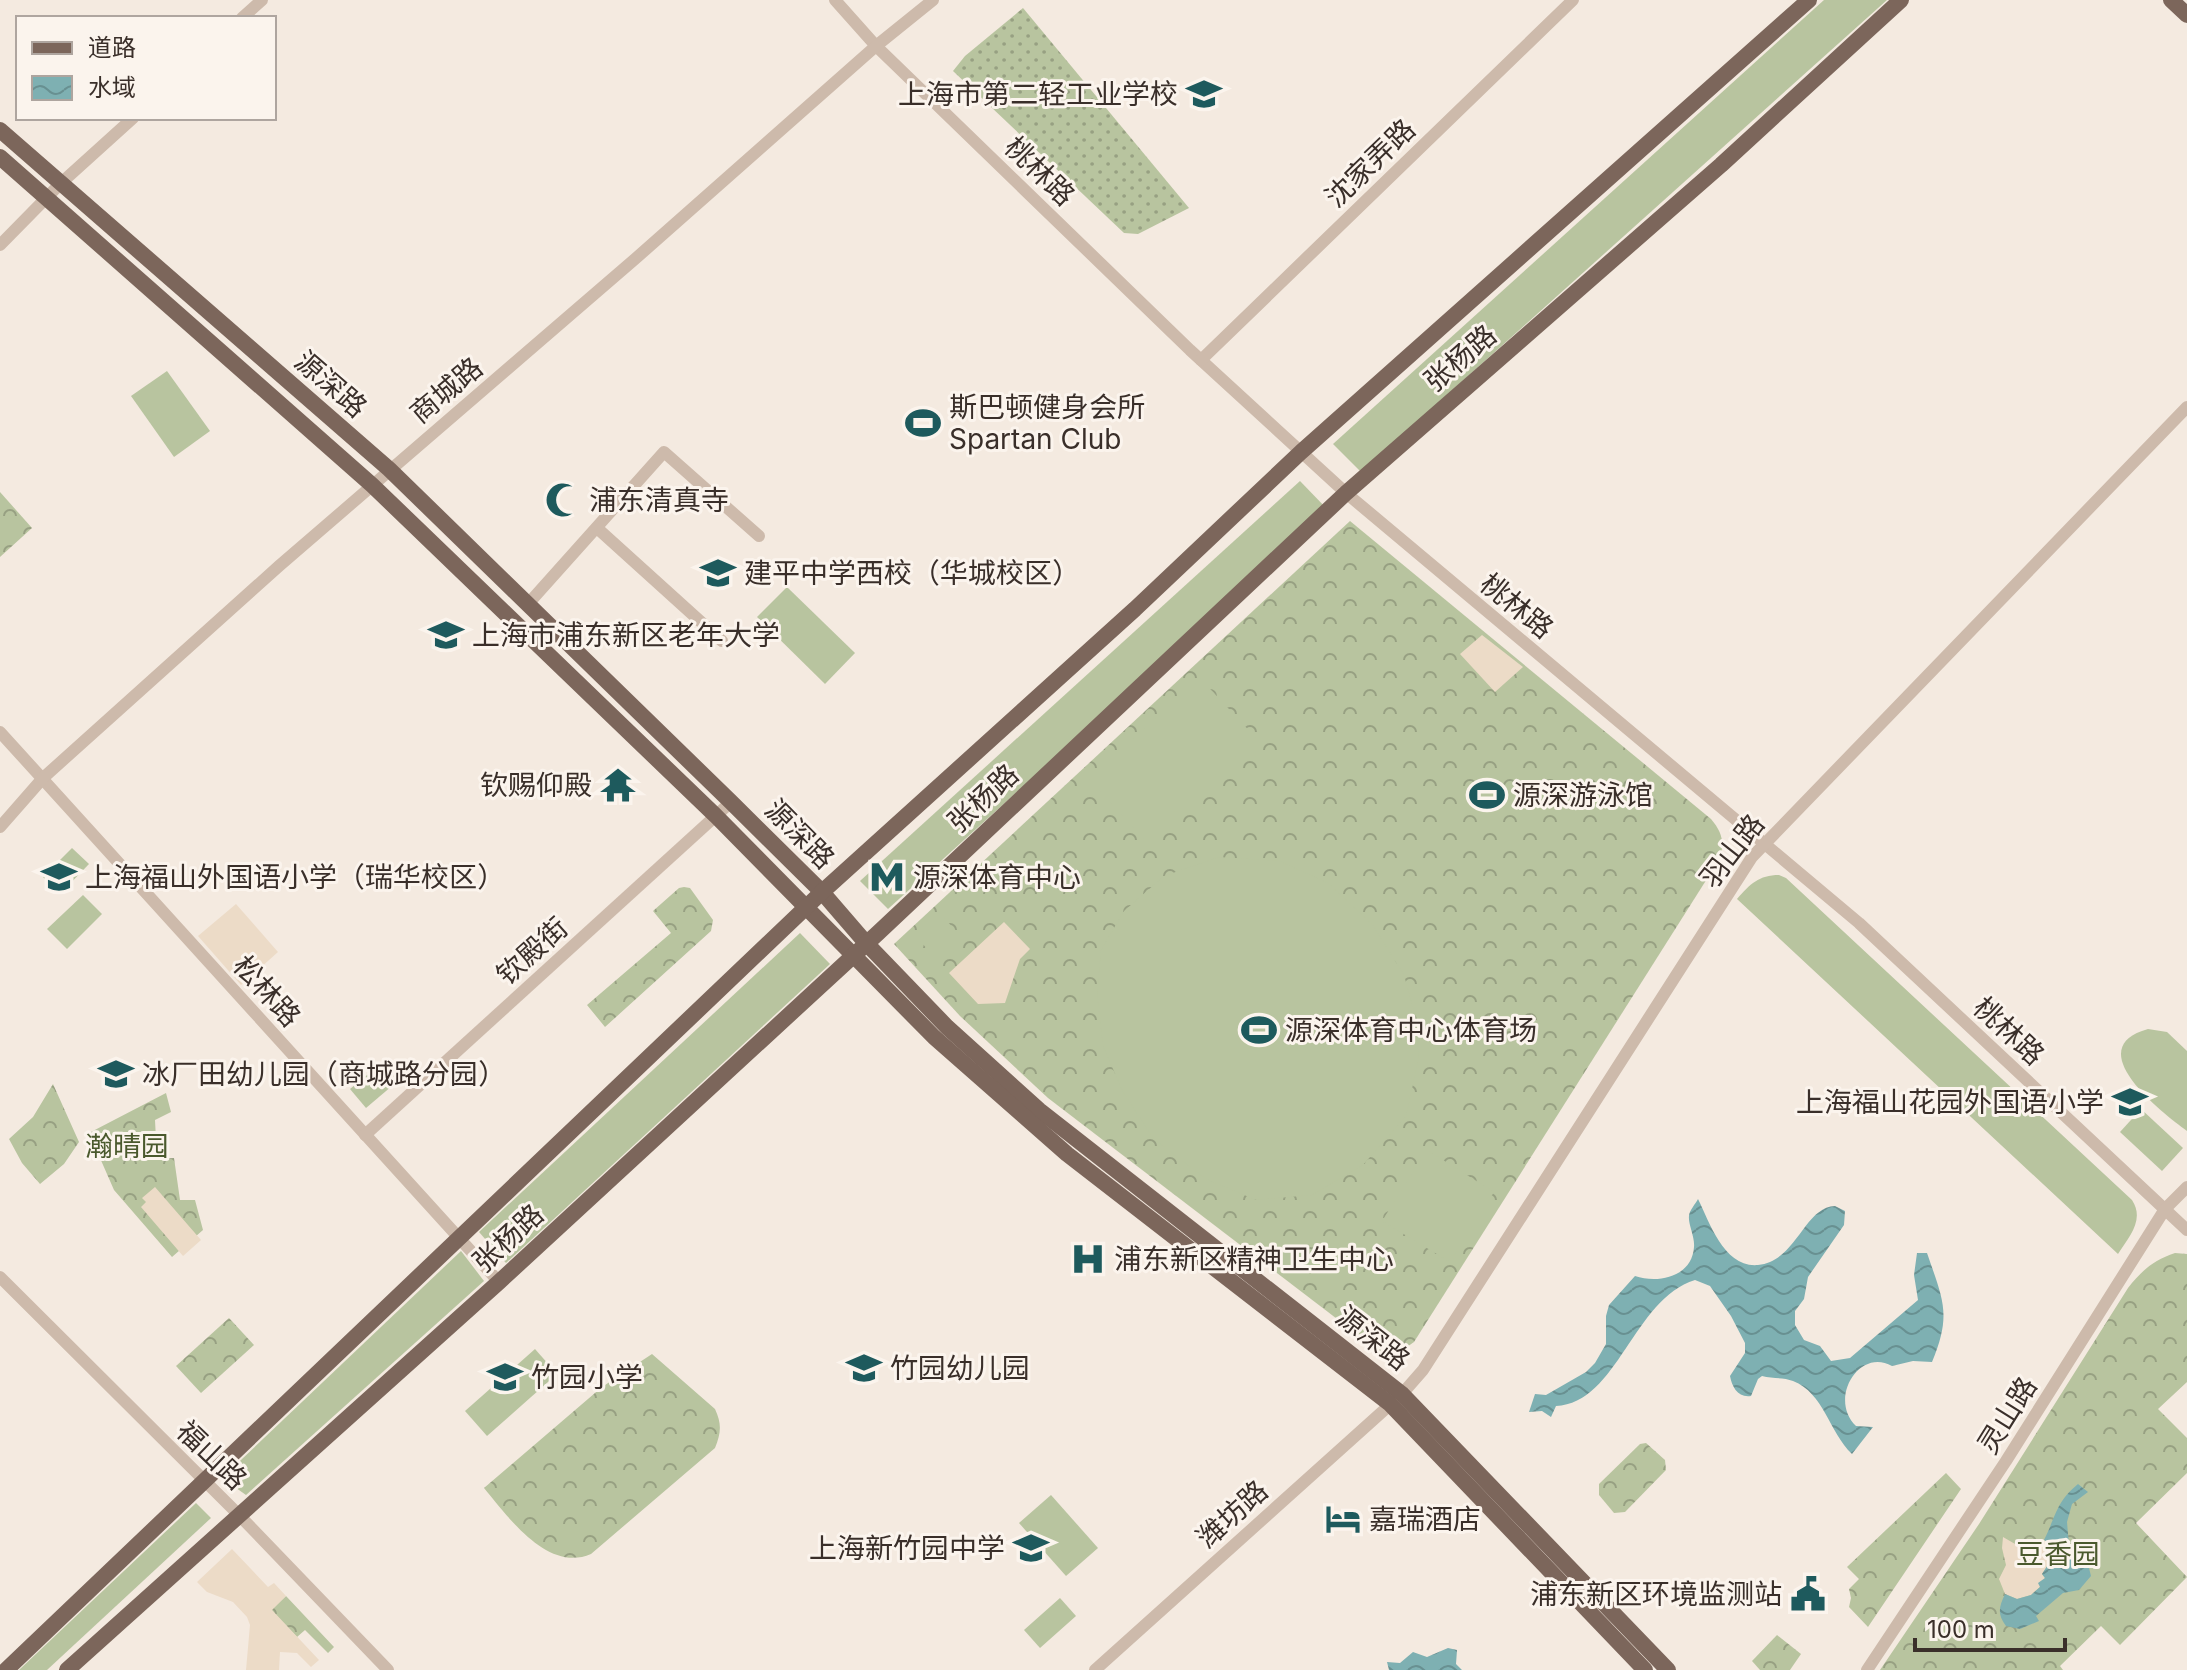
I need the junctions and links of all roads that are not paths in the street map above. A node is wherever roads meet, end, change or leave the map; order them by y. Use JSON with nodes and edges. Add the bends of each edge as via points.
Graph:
{"nodes":[{"id":1,"x":262,"y":0,"type":"edge"},
{"id":2,"x":835,"y":0,"type":"edge"},
{"id":3,"x":933,"y":0,"type":"edge"},
{"id":4,"x":1573,"y":0,"type":"edge"},
{"id":5,"x":1809,"y":0,"type":"edge"},
{"id":6,"x":1901,"y":0,"type":"edge"},
{"id":7,"x":2171,"y":0,"type":"edge"},
{"id":8,"x":2187,"y":15,"type":"edge"},
{"id":9,"x":244,"y":16,"type":"edge"},
{"id":10,"x":876,"y":46,"type":"junction"},
{"id":11,"x":131,"y":120,"type":"edge"},
{"id":12,"x":0,"y":130,"type":"edge"},
{"id":13,"x":0,"y":157,"type":"edge"},
{"id":14,"x":60,"y":184,"type":"junction"},
{"id":15,"x":46,"y":198,"type":"junction"},
{"id":16,"x":0,"y":245,"type":"edge"},
{"id":17,"x":1201,"y":360,"type":"junction"},
{"id":18,"x":2187,"y":407,"type":"edge"},
{"id":19,"x":1301,"y":452,"type":"junction"},
{"id":20,"x":389,"y":469,"type":"junction"},
{"id":21,"x":372,"y":485,"type":"junction"},
{"id":22,"x":1346,"y":493,"type":"junction"},
{"id":23,"x":597,"y":528,"type":"junction"},
{"id":24,"x":759,"y":536,"type":"dead end"},
{"id":25,"x":528,"y":604,"type":"junction"},
{"id":26,"x":722,"y":641,"type":"dead end"},
{"id":27,"x":0,"y":732,"type":"edge"},
{"id":28,"x":43,"y":778,"type":"junction"},
{"id":29,"x":731,"y":802,"type":"junction"},
{"id":30,"x":716,"y":816,"type":"junction"},
{"id":31,"x":0,"y":827,"type":"edge"},
{"id":32,"x":1764,"y":843,"type":"junction"},
{"id":33,"x":822,"y":892,"type":"junction"},
{"id":34,"x":806,"y":907,"type":"junction"},
{"id":35,"x":866,"y":943,"type":"junction"},
{"id":36,"x":853,"y":955,"type":"junction"},
{"id":37,"x":365,"y":1135,"type":"junction"},
{"id":38,"x":2187,"y":1187,"type":"edge"},
{"id":39,"x":2165,"y":1209,"type":"junction"},
{"id":40,"x":2187,"y":1230,"type":"edge"},
{"id":41,"x":460,"y":1237,"type":"junction"},
{"id":42,"x":0,"y":1277,"type":"edge"},
{"id":43,"x":499,"y":1282,"type":"junction"},
{"id":44,"x":1396,"y":1399,"type":"junction"},
{"id":45,"x":204,"y":1482,"type":"junction"},
{"id":46,"x":238,"y":1514,"type":"junction"},
{"id":47,"x":6,"y":1670,"type":"edge"},
{"id":48,"x":67,"y":1670,"type":"edge"},
{"id":49,"x":388,"y":1670,"type":"edge"},
{"id":50,"x":1095,"y":1670,"type":"edge"},
{"id":51,"x":1645,"y":1670,"type":"edge"},
{"id":52,"x":1668,"y":1670,"type":"edge"},
{"id":53,"x":1867,"y":1670,"type":"edge"}],
"edges":[{"from":1,"to":9,"type":"street"},
{"from":2,"to":10,"type":"street","name":"桃林路"},
{"from":3,"to":10,"type":"street","name":"商城路"},
{"from":4,"to":17,"type":"street","name":"沈家弄路"},
{"from":5,"to":19,"type":"main road","name":"张杨路"},
{"from":6,"to":22,"type":"main road","name":"张杨路"},
{"from":7,"to":8,"type":"main road"},
{"from":10,"to":17,"type":"street","name":"桃林路"},
{"from":10,"to":20,"type":"street","name":"商城路"},
{"from":11,"to":14,"type":"street"},
{"from":12,"to":14,"type":"main road","name":"源深路"},
{"from":13,"to":15,"type":"main road","name":"源深路"},
{"from":14,"to":15,"type":"street"},
{"from":14,"to":20,"type":"main road","name":"源深路"},
{"from":15,"to":16,"type":"street"},
{"from":15,"to":21,"type":"main road","name":"源深路"},
{"from":17,"to":19,"type":"street","name":"桃林路"},
{"from":18,"to":32,"type":"street","name":"羽山路"},
{"from":19,"to":22,"type":"street","name":"桃林路"},
{"from":19,"to":33,"type":"main road","name":"张杨路"},
{"from":20,"to":21,"type":"street","name":"商城路"},
{"from":20,"to":25,"type":"main road","name":"源深路"},
{"from":21,"to":28,"type":"street","name":"商城路"},
{"from":21,"to":30,"type":"main road","name":"源深路"},
{"from":22,"to":32,"type":"street","name":"桃林路"},
{"from":22,"to":35,"type":"main road","name":"张杨路"},
{"from":23,"to":24,"type":"street","via":[[664,452]]},
{"from":23,"to":25,"type":"street"},
{"from":23,"to":26,"type":"street"},
{"from":25,"to":29,"type":"main road","name":"源深路"},
{"from":27,"to":28,"type":"street","name":"松林路"},
{"from":28,"to":31,"type":"street","name":"商城路"},
{"from":28,"to":37,"type":"street","name":"松林路"},
{"from":29,"to":30,"type":"street","name":"钦殿街"},
{"from":29,"to":33,"type":"main road","name":"源深路"},
{"from":30,"to":34,"type":"main road","name":"源深路"},
{"from":30,"to":37,"type":"street","name":"钦殿街"},
{"from":32,"to":39,"type":"street","name":"桃林路","via":[[1859,923]]},
{"from":32,"to":44,"type":"street","name":"羽山路","via":[[1423,1370]]},
{"from":33,"to":34,"type":"main road","name":"张杨路"},
{"from":33,"to":35,"type":"main road","name":"源深路"},
{"from":34,"to":36,"type":"main road","name":"源深路"},
{"from":34,"to":41,"type":"main road","name":"张杨路"},
{"from":35,"to":36,"type":"main road","name":"张杨路"},
{"from":35,"to":44,"type":"main road","name":"源深路","via":[[947,1027],[1039,1110]]},
{"from":36,"to":43,"type":"main road","name":"张杨路"},
{"from":36,"to":44,"type":"main road","name":"源深路","via":[[934,1037],[1067,1154]]},
{"from":37,"to":41,"type":"street","name":"松林路"},
{"from":38,"to":39,"type":"street","name":"灵山路"},
{"from":39,"to":40,"type":"street","name":"桃林路"},
{"from":39,"to":53,"type":"street","name":"灵山路"},
{"from":41,"to":43,"type":"street","name":"松林路"},
{"from":41,"to":45,"type":"main road","name":"张杨路"},
{"from":42,"to":45,"type":"street","name":"福山路"},
{"from":43,"to":46,"type":"main road","name":"张杨路"},
{"from":44,"to":50,"type":"street","name":"潍坊路"},
{"from":44,"to":51,"type":"main road","name":"源深路"},
{"from":44,"to":52,"type":"main road","name":"源深路"},
{"from":45,"to":46,"type":"street","name":"福山路"},
{"from":45,"to":47,"type":"main road","name":"张杨路"},
{"from":46,"to":48,"type":"main road","name":"张杨路"},
{"from":46,"to":49,"type":"street","name":"福山路"}]}
